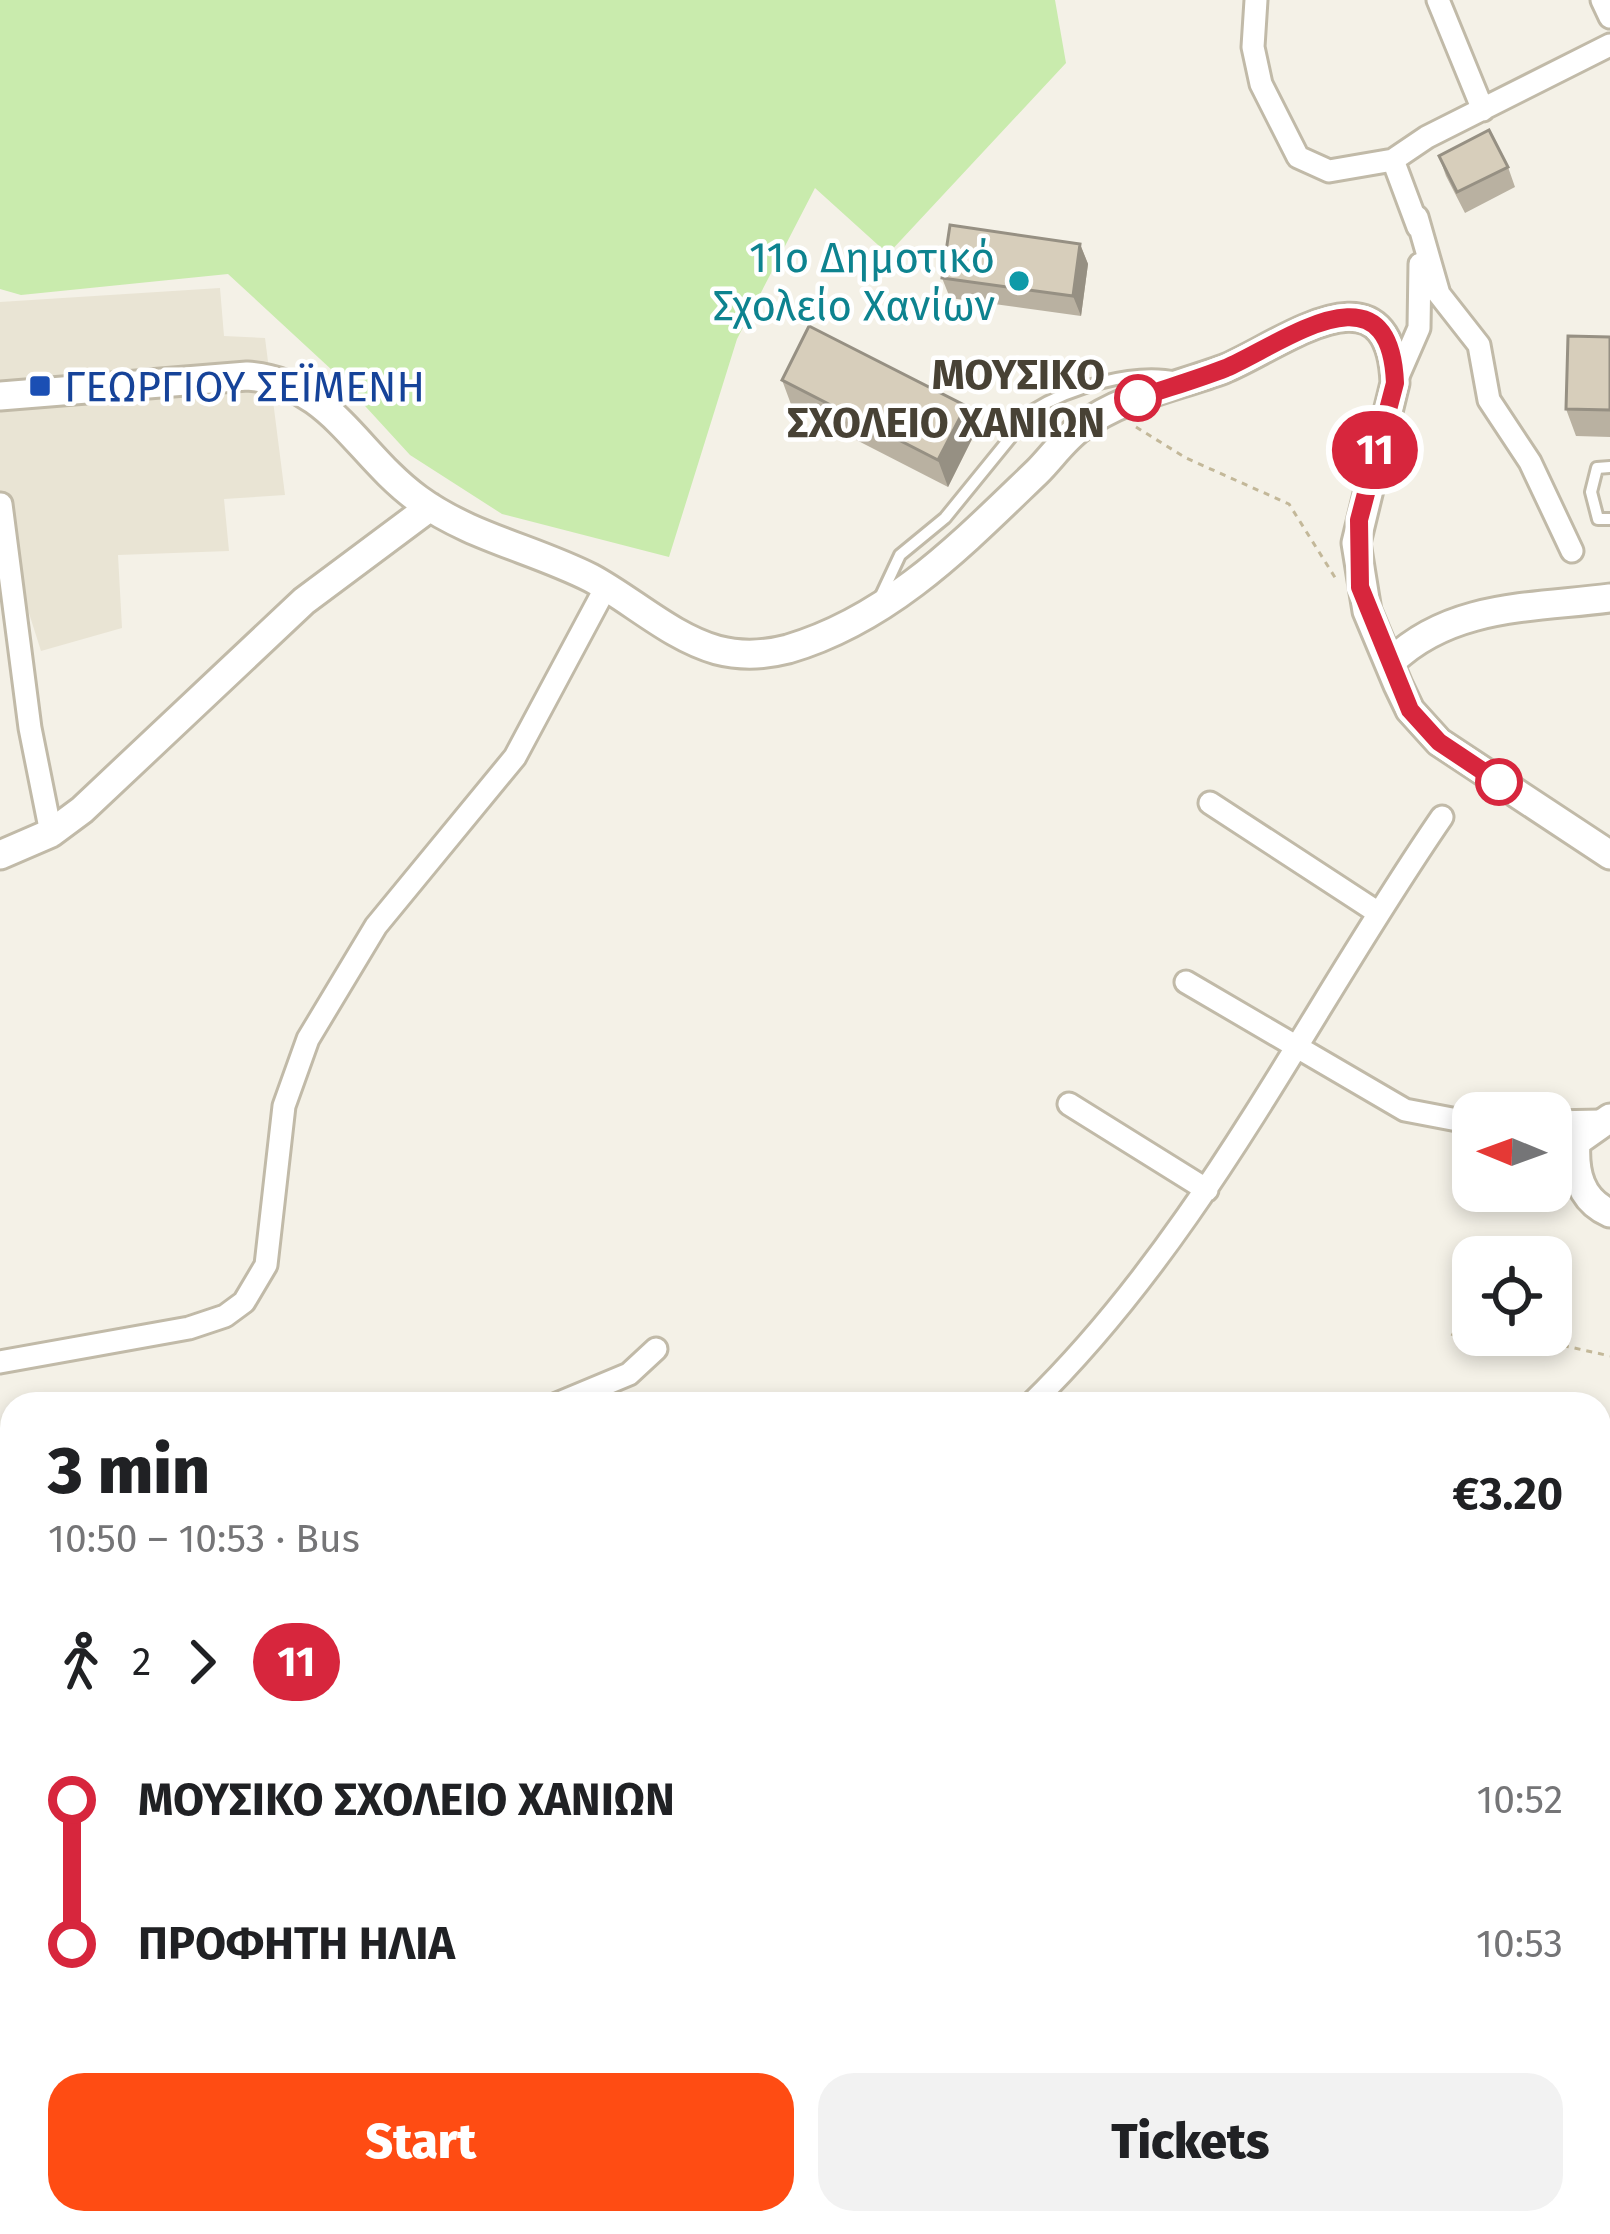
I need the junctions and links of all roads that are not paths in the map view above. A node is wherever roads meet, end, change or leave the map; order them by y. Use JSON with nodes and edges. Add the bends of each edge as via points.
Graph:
{"nodes":[{"id":1,"x":1256,"y":0,"type":"edge"},
{"id":2,"x":1438,"y":0,"type":"edge"},
{"id":3,"x":1602,"y":0,"type":"edge"},
{"id":4,"x":1610,"y":17,"type":"edge"},
{"id":5,"x":1610,"y":45,"type":"edge"},
{"id":6,"x":1483,"y":110,"type":"junction"},
{"id":7,"x":1393,"y":160,"type":"junction"},
{"id":8,"x":1417,"y":217,"type":"junction"},
{"id":9,"x":1187,"y":380,"type":"junction"},
{"id":10,"x":1395,"y":383,"type":"junction"},
{"id":11,"x":0,"y":396,"type":"edge"},
{"id":12,"x":1610,"y":467,"type":"edge"},
{"id":13,"x":1,"y":504,"type":"edge"},
{"id":14,"x":430,"y":507,"type":"junction"},
{"id":15,"x":1610,"y":519,"type":"edge"},
{"id":16,"x":1572,"y":551,"type":"dead end"},
{"id":17,"x":606,"y":587,"type":"junction"},
{"id":18,"x":1610,"y":598,"type":"edge"},
{"id":19,"x":875,"y":611,"type":"junction"},
{"id":20,"x":1392,"y":661,"type":"junction"},
{"id":21,"x":1210,"y":803,"type":"dead end"},
{"id":22,"x":1442,"y":817,"type":"dead end"},
{"id":23,"x":51,"y":832,"type":"junction"},
{"id":24,"x":1610,"y":855,"type":"edge"},
{"id":25,"x":0,"y":856,"type":"edge"},
{"id":26,"x":1377,"y":912,"type":"junction"},
{"id":27,"x":1186,"y":982,"type":"dead end"},
{"id":28,"x":1295,"y":1043,"type":"junction"},
{"id":29,"x":1069,"y":1104,"type":"dead end"},
{"id":30,"x":1606,"y":1119,"type":"edge"},
{"id":31,"x":1452,"y":1120,"type":"edge"},
{"id":32,"x":1572,"y":1121,"type":"edge"},
{"id":33,"x":1207,"y":1190,"type":"junction"},
{"id":34,"x":1610,"y":1213,"type":"edge"},
{"id":35,"x":656,"y":1349,"type":"dead end"},
{"id":36,"x":0,"y":1362,"type":"edge"},
{"id":37,"x":585,"y":1392,"type":"edge"},
{"id":38,"x":1043,"y":1392,"type":"edge"}],
"edges":[{"from":1,"to":7,"type":"street","via":[[1261,84],[1298,157],[1330,171]]},
{"from":2,"to":6,"type":"street"},
{"from":3,"to":4,"type":"street"},
{"from":5,"to":6,"type":"street"},
{"from":6,"to":7,"type":"street"},
{"from":7,"to":8,"type":"street"},
{"from":8,"to":10,"type":"street","via":[[1422,312]]},
{"from":8,"to":16,"type":"street","via":[[1439,294],[1479,345],[1489,400],[1530,462]]},
{"from":9,"to":10,"type":"street","via":[[1339,316],[1367,323],[1386,342]]},
{"from":9,"to":19,"type":"street","via":[[1110,409],[1060,445],[929,573]]},
{"from":9,"to":19,"type":"lane","via":[[1126,379],[1032,411],[945,518],[900,555]]},
{"from":10,"to":20,"type":"street","via":[[1356,543],[1367,610]]},
{"from":11,"to":14,"type":"street","via":[[280,378],[317,400]]},
{"from":12,"to":15,"type":"lane","via":[[1597,467],[1591,492],[1598,519]]},
{"from":13,"to":23,"type":"street"},
{"from":14,"to":17,"type":"street"},
{"from":14,"to":23,"type":"street","via":[[304,602]]},
{"from":17,"to":19,"type":"street","via":[[694,642],[739,654],[784,650]]},
{"from":17,"to":36,"type":"street","via":[[515,757],[376,926],[308,1039],[284,1106],[266,1265],[244,1302],[189,1328]]},
{"from":18,"to":20,"type":"street","via":[[1457,618]]},
{"from":20,"to":24,"type":"street","via":[[1410,710],[1439,742]]},
{"from":21,"to":26,"type":"street"},
{"from":22,"to":26,"type":"street"},
{"from":23,"to":25,"type":"street"},
{"from":26,"to":28,"type":"street"},
{"from":27,"to":28,"type":"street"},
{"from":28,"to":31,"type":"street","via":[[1405,1110]]},
{"from":28,"to":33,"type":"street"},
{"from":29,"to":33,"type":"street"},
{"from":30,"to":32,"type":"street"},
{"from":30,"to":34,"type":"street","via":[[1576,1142],[1574,1163],[1584,1191]]},
{"from":33,"to":38,"type":"street","via":[[1094,1342]]},
{"from":35,"to":37,"type":"street","via":[[628,1374]]}]}
